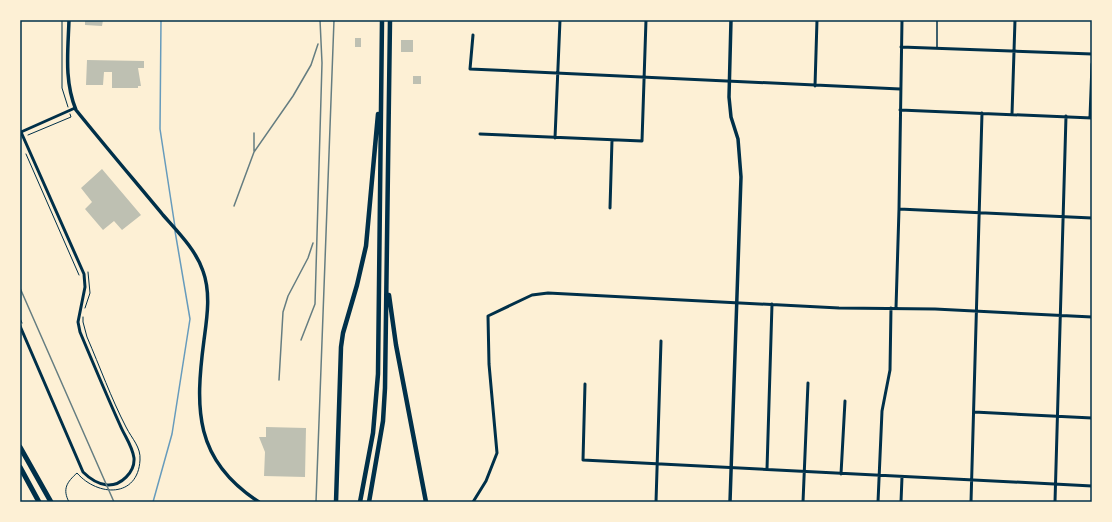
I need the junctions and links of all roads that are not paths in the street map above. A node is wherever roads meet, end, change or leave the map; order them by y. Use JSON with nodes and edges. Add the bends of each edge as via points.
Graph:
{"nodes":[{"id":1,"x":69,"y":20,"type":"edge"},
{"id":2,"x":382,"y":20,"type":"edge"},
{"id":3,"x":390,"y":20,"type":"edge"},
{"id":4,"x":560,"y":20,"type":"edge"},
{"id":5,"x":646,"y":20,"type":"edge"},
{"id":6,"x":731,"y":20,"type":"edge"},
{"id":7,"x":817,"y":20,"type":"edge"},
{"id":8,"x":902,"y":20,"type":"edge"},
{"id":9,"x":937,"y":20,"type":"edge"},
{"id":10,"x":1015,"y":20,"type":"edge"},
{"id":11,"x":473,"y":35,"type":"dead end"},
{"id":12,"x":901,"y":47,"type":"junction"},
{"id":13,"x":937,"y":49,"type":"junction"},
{"id":14,"x":1013,"y":52,"type":"junction"},
{"id":15,"x":1092,"y":54,"type":"edge"},
{"id":16,"x":1092,"y":64,"type":"edge"},
{"id":17,"x":558,"y":74,"type":"junction"},
{"id":18,"x":644,"y":78,"type":"junction"},
{"id":19,"x":729,"y":81,"type":"junction"},
{"id":20,"x":815,"y":86,"type":"junction"},
{"id":21,"x":900,"y":89,"type":"junction"},
{"id":22,"x":380,"y":90,"type":"junction"},
{"id":23,"x":75,"y":108,"type":"junction"},
{"id":24,"x":900,"y":110,"type":"junction"},
{"id":25,"x":982,"y":113,"type":"junction"},
{"id":26,"x":1012,"y":114,"type":"junction"},
{"id":27,"x":1066,"y":116,"type":"junction"},
{"id":28,"x":1091,"y":117,"type":"edge"},
{"id":29,"x":480,"y":134,"type":"dead end"},
{"id":30,"x":555,"y":138,"type":"junction"},
{"id":31,"x":612,"y":140,"type":"junction"},
{"id":32,"x":610,"y":208,"type":"dead end"},
{"id":33,"x":899,"y":209,"type":"junction"},
{"id":34,"x":980,"y":212,"type":"junction"},
{"id":35,"x":1064,"y":216,"type":"junction"},
{"id":36,"x":1092,"y":218,"type":"edge"},
{"id":37,"x":388,"y":276,"type":"junction"},
{"id":38,"x":737,"y":302,"type":"junction"},
{"id":39,"x":772,"y":304,"type":"junction"},
{"id":40,"x":891,"y":308,"type":"junction"},
{"id":41,"x":896,"y":308,"type":"junction"},
{"id":42,"x":977,"y":311,"type":"junction"},
{"id":43,"x":1060,"y":316,"type":"junction"},
{"id":44,"x":1092,"y":317,"type":"edge"},
{"id":45,"x":20,"y":326,"type":"edge"},
{"id":46,"x":661,"y":341,"type":"dead end"},
{"id":47,"x":808,"y":383,"type":"dead end"},
{"id":48,"x":586,"y":384,"type":"dead end"},
{"id":49,"x":845,"y":401,"type":"dead end"},
{"id":50,"x":974,"y":412,"type":"junction"},
{"id":51,"x":1058,"y":416,"type":"junction"},
{"id":52,"x":1092,"y":418,"type":"edge"},
{"id":53,"x":20,"y":447,"type":"edge"},
{"id":54,"x":657,"y":463,"type":"junction"},
{"id":55,"x":20,"y":466,"type":"edge"},
{"id":56,"x":732,"y":468,"type":"junction"},
{"id":57,"x":767,"y":469,"type":"junction"},
{"id":58,"x":805,"y":471,"type":"junction"},
{"id":59,"x":842,"y":474,"type":"junction"},
{"id":60,"x":879,"y":476,"type":"junction"},
{"id":61,"x":902,"y":477,"type":"junction"},
{"id":62,"x":972,"y":481,"type":"junction"},
{"id":63,"x":1055,"y":484,"type":"junction"},
{"id":64,"x":1092,"y":486,"type":"edge"},
{"id":65,"x":39,"y":502,"type":"edge"},
{"id":66,"x":51,"y":502,"type":"edge"},
{"id":67,"x":259,"y":502,"type":"edge"},
{"id":68,"x":336,"y":502,"type":"edge"},
{"id":69,"x":360,"y":502,"type":"edge"},
{"id":70,"x":370,"y":502,"type":"edge"},
{"id":71,"x":426,"y":502,"type":"edge"},
{"id":72,"x":473,"y":502,"type":"edge"},
{"id":73,"x":656,"y":502,"type":"edge"},
{"id":74,"x":730,"y":502,"type":"edge"},
{"id":75,"x":803,"y":502,"type":"edge"},
{"id":76,"x":878,"y":502,"type":"edge"},
{"id":77,"x":901,"y":502,"type":"edge"},
{"id":78,"x":971,"y":502,"type":"edge"},
{"id":79,"x":1055,"y":502,"type":"edge"}],
"edges":[{"from":1,"to":23,"type":"street","via":[[68,81]]},
{"from":2,"to":22,"type":"main road"},
{"from":3,"to":37,"type":"main road"},
{"from":4,"to":17,"type":"street"},
{"from":5,"to":18,"type":"street"},
{"from":6,"to":19,"type":"street"},
{"from":7,"to":20,"type":"street"},
{"from":8,"to":12,"type":"street"},
{"from":9,"to":13,"type":"lane"},
{"from":10,"to":14,"type":"street"},
{"from":11,"to":17,"type":"street","via":[[470,69]]},
{"from":12,"to":13,"type":"street"},
{"from":12,"to":21,"type":"street"},
{"from":13,"to":14,"type":"street"},
{"from":14,"to":15,"type":"street"},
{"from":14,"to":26,"type":"street"},
{"from":16,"to":28,"type":"street"},
{"from":17,"to":18,"type":"street"},
{"from":17,"to":30,"type":"street"},
{"from":18,"to":19,"type":"street"},
{"from":18,"to":31,"type":"street","via":[[642,141]]},
{"from":19,"to":20,"type":"street"},
{"from":19,"to":38,"type":"street","via":[[730,107],[740,158]]},
{"from":20,"to":21,"type":"street"},
{"from":21,"to":24,"type":"street"},
{"from":22,"to":68,"type":"main road","via":[[366,246],[341,347]]},
{"from":22,"to":69,"type":"main road","via":[[378,374],[373,433]]},
{"from":23,"to":45,"type":"street","via":[[21,132],[83,272],[85,287],[78,322],[80,332],[122,430],[131,445],[133,468],[117,483],[107,485],[94,481],[83,472]]},
{"from":23,"to":67,"type":"street","via":[[197,257],[206,281],[208,299],[198,393],[202,425],[218,463],[239,487]]},
{"from":24,"to":25,"type":"street"},
{"from":24,"to":33,"type":"street"},
{"from":25,"to":26,"type":"street"},
{"from":25,"to":34,"type":"street"},
{"from":26,"to":27,"type":"street"},
{"from":27,"to":28,"type":"street"},
{"from":27,"to":35,"type":"street"},
{"from":29,"to":30,"type":"street"},
{"from":30,"to":31,"type":"street"},
{"from":31,"to":32,"type":"street"},
{"from":33,"to":34,"type":"street"},
{"from":33,"to":41,"type":"street"},
{"from":34,"to":35,"type":"street"},
{"from":34,"to":42,"type":"street"},
{"from":35,"to":36,"type":"street"},
{"from":35,"to":43,"type":"street"},
{"from":37,"to":70,"type":"main road","via":[[383,421]]},
{"from":37,"to":71,"type":"main road","via":[[396,345]]},
{"from":38,"to":39,"type":"street"},
{"from":38,"to":56,"type":"street"},
{"from":38,"to":72,"type":"street","via":[[548,293],[532,295],[488,316],[489,364],[497,453],[486,481]]},
{"from":39,"to":40,"type":"street"},
{"from":39,"to":57,"type":"street"},
{"from":40,"to":41,"type":"street"},
{"from":40,"to":60,"type":"street","via":[[890,370],[882,411]]},
{"from":41,"to":42,"type":"street"},
{"from":42,"to":43,"type":"street"},
{"from":42,"to":50,"type":"street"},
{"from":43,"to":44,"type":"street"},
{"from":43,"to":51,"type":"street"},
{"from":46,"to":54,"type":"street"},
{"from":47,"to":58,"type":"street"},
{"from":48,"to":54,"type":"street","via":[[583,460]]},
{"from":49,"to":59,"type":"street"},
{"from":50,"to":51,"type":"street"},
{"from":50,"to":62,"type":"street"},
{"from":51,"to":52,"type":"street"},
{"from":51,"to":63,"type":"street"},
{"from":53,"to":66,"type":"highway"},
{"from":54,"to":56,"type":"street"},
{"from":54,"to":73,"type":"street"},
{"from":55,"to":65,"type":"highway"},
{"from":56,"to":57,"type":"street"},
{"from":56,"to":74,"type":"street"},
{"from":57,"to":58,"type":"street"},
{"from":58,"to":59,"type":"street"},
{"from":58,"to":75,"type":"street"},
{"from":59,"to":60,"type":"street"},
{"from":60,"to":61,"type":"street"},
{"from":60,"to":76,"type":"street"},
{"from":61,"to":62,"type":"street"},
{"from":61,"to":77,"type":"street"},
{"from":62,"to":63,"type":"street"},
{"from":62,"to":78,"type":"street"},
{"from":63,"to":64,"type":"street"},
{"from":63,"to":79,"type":"street"}]}
